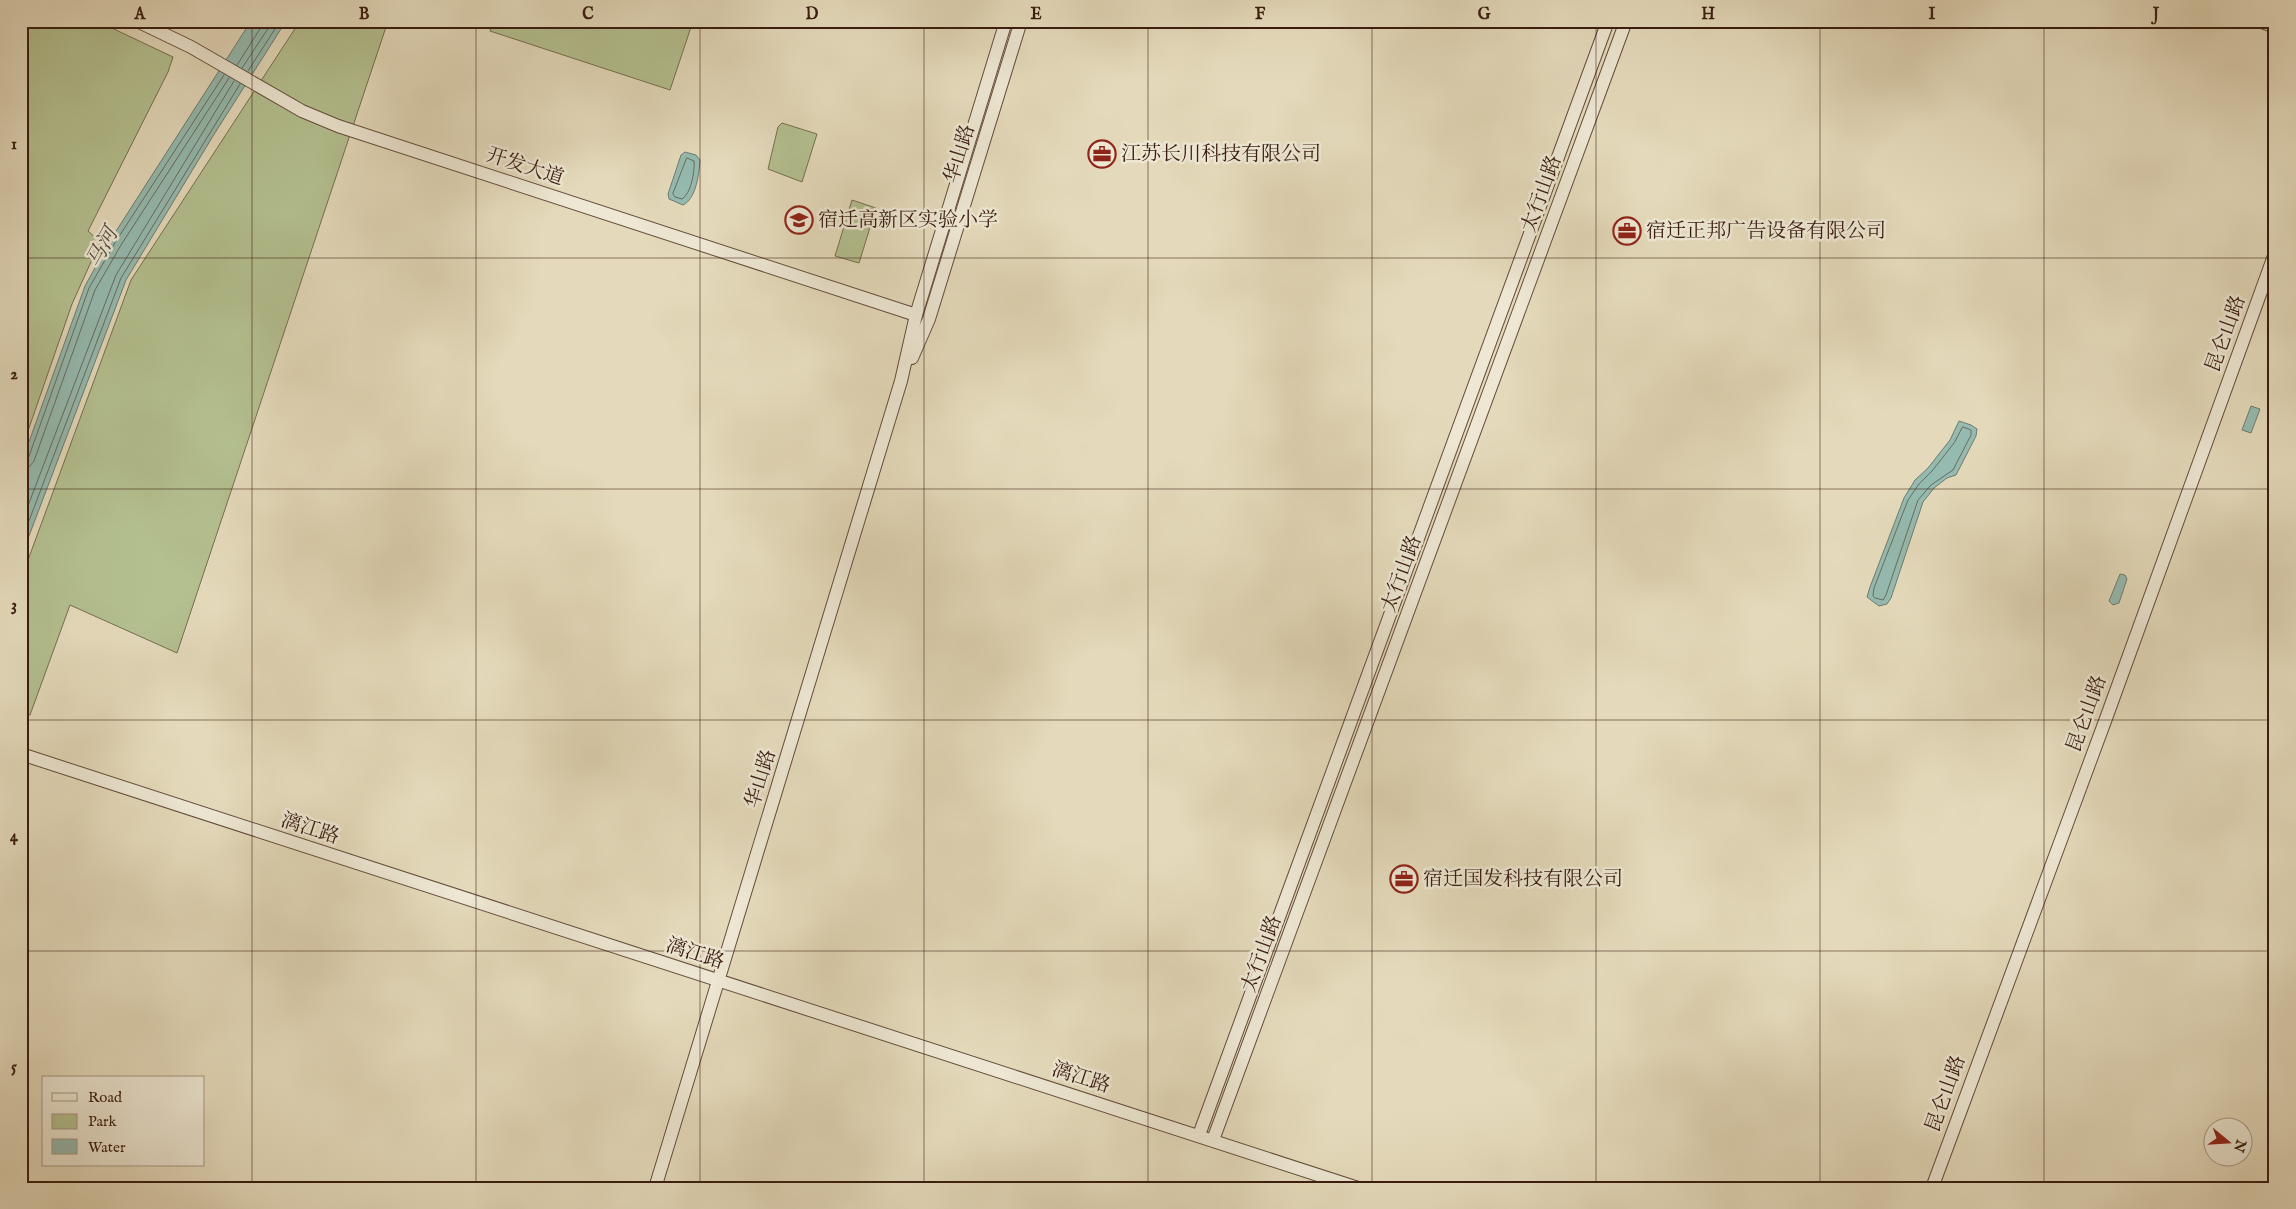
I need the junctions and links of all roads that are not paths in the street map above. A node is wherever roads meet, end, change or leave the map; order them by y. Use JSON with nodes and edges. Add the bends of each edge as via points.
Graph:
{"nodes":[{"id":1,"x":137,"y":21,"type":"edge"},
{"id":2,"x":1006,"y":21,"type":"edge"},
{"id":3,"x":1021,"y":21,"type":"edge"},
{"id":4,"x":1608,"y":21,"type":"edge"},
{"id":5,"x":1626,"y":21,"type":"edge"},
{"id":6,"x":2258,"y":21,"type":"edge"},
{"id":7,"x":2275,"y":27,"type":"edge"},
{"id":8,"x":2275,"y":253,"type":"edge"},
{"id":9,"x":916,"y":315,"type":"junction"},
{"id":10,"x":901,"y":381,"type":"junction"},
{"id":11,"x":21,"y":754,"type":"edge"},
{"id":12,"x":718,"y":982,"type":"junction"},
{"id":13,"x":1199,"y":1135,"type":"junction"},
{"id":14,"x":1213,"y":1140,"type":"junction"},
{"id":15,"x":656,"y":1188,"type":"edge"},
{"id":16,"x":1358,"y":1188,"type":"edge"},
{"id":17,"x":1932,"y":1188,"type":"edge"}],
"edges":[{"from":1,"to":9,"type":"street","name":"开发大道","via":[[208,56],[302,112],[338,126]]},
{"from":2,"to":9,"type":"street","name":"华山路"},
{"from":3,"to":10,"type":"street","name":"华山路","via":[[929,319]]},
{"from":4,"to":13,"type":"street","name":"太行山路"},
{"from":5,"to":14,"type":"street","name":"太行山路"},
{"from":6,"to":7,"type":"street"},
{"from":8,"to":17,"type":"street","name":"昆仑山路"},
{"from":9,"to":10,"type":"street","name":"华山路"},
{"from":10,"to":12,"type":"street","name":"华山路"},
{"from":11,"to":12,"type":"street","name":"漓江路"},
{"from":12,"to":13,"type":"street","name":"漓江路"},
{"from":12,"to":15,"type":"street","name":"华山路"},
{"from":13,"to":14,"type":"street","name":"漓江路"},
{"from":14,"to":16,"type":"street","name":"漓江路"}]}
